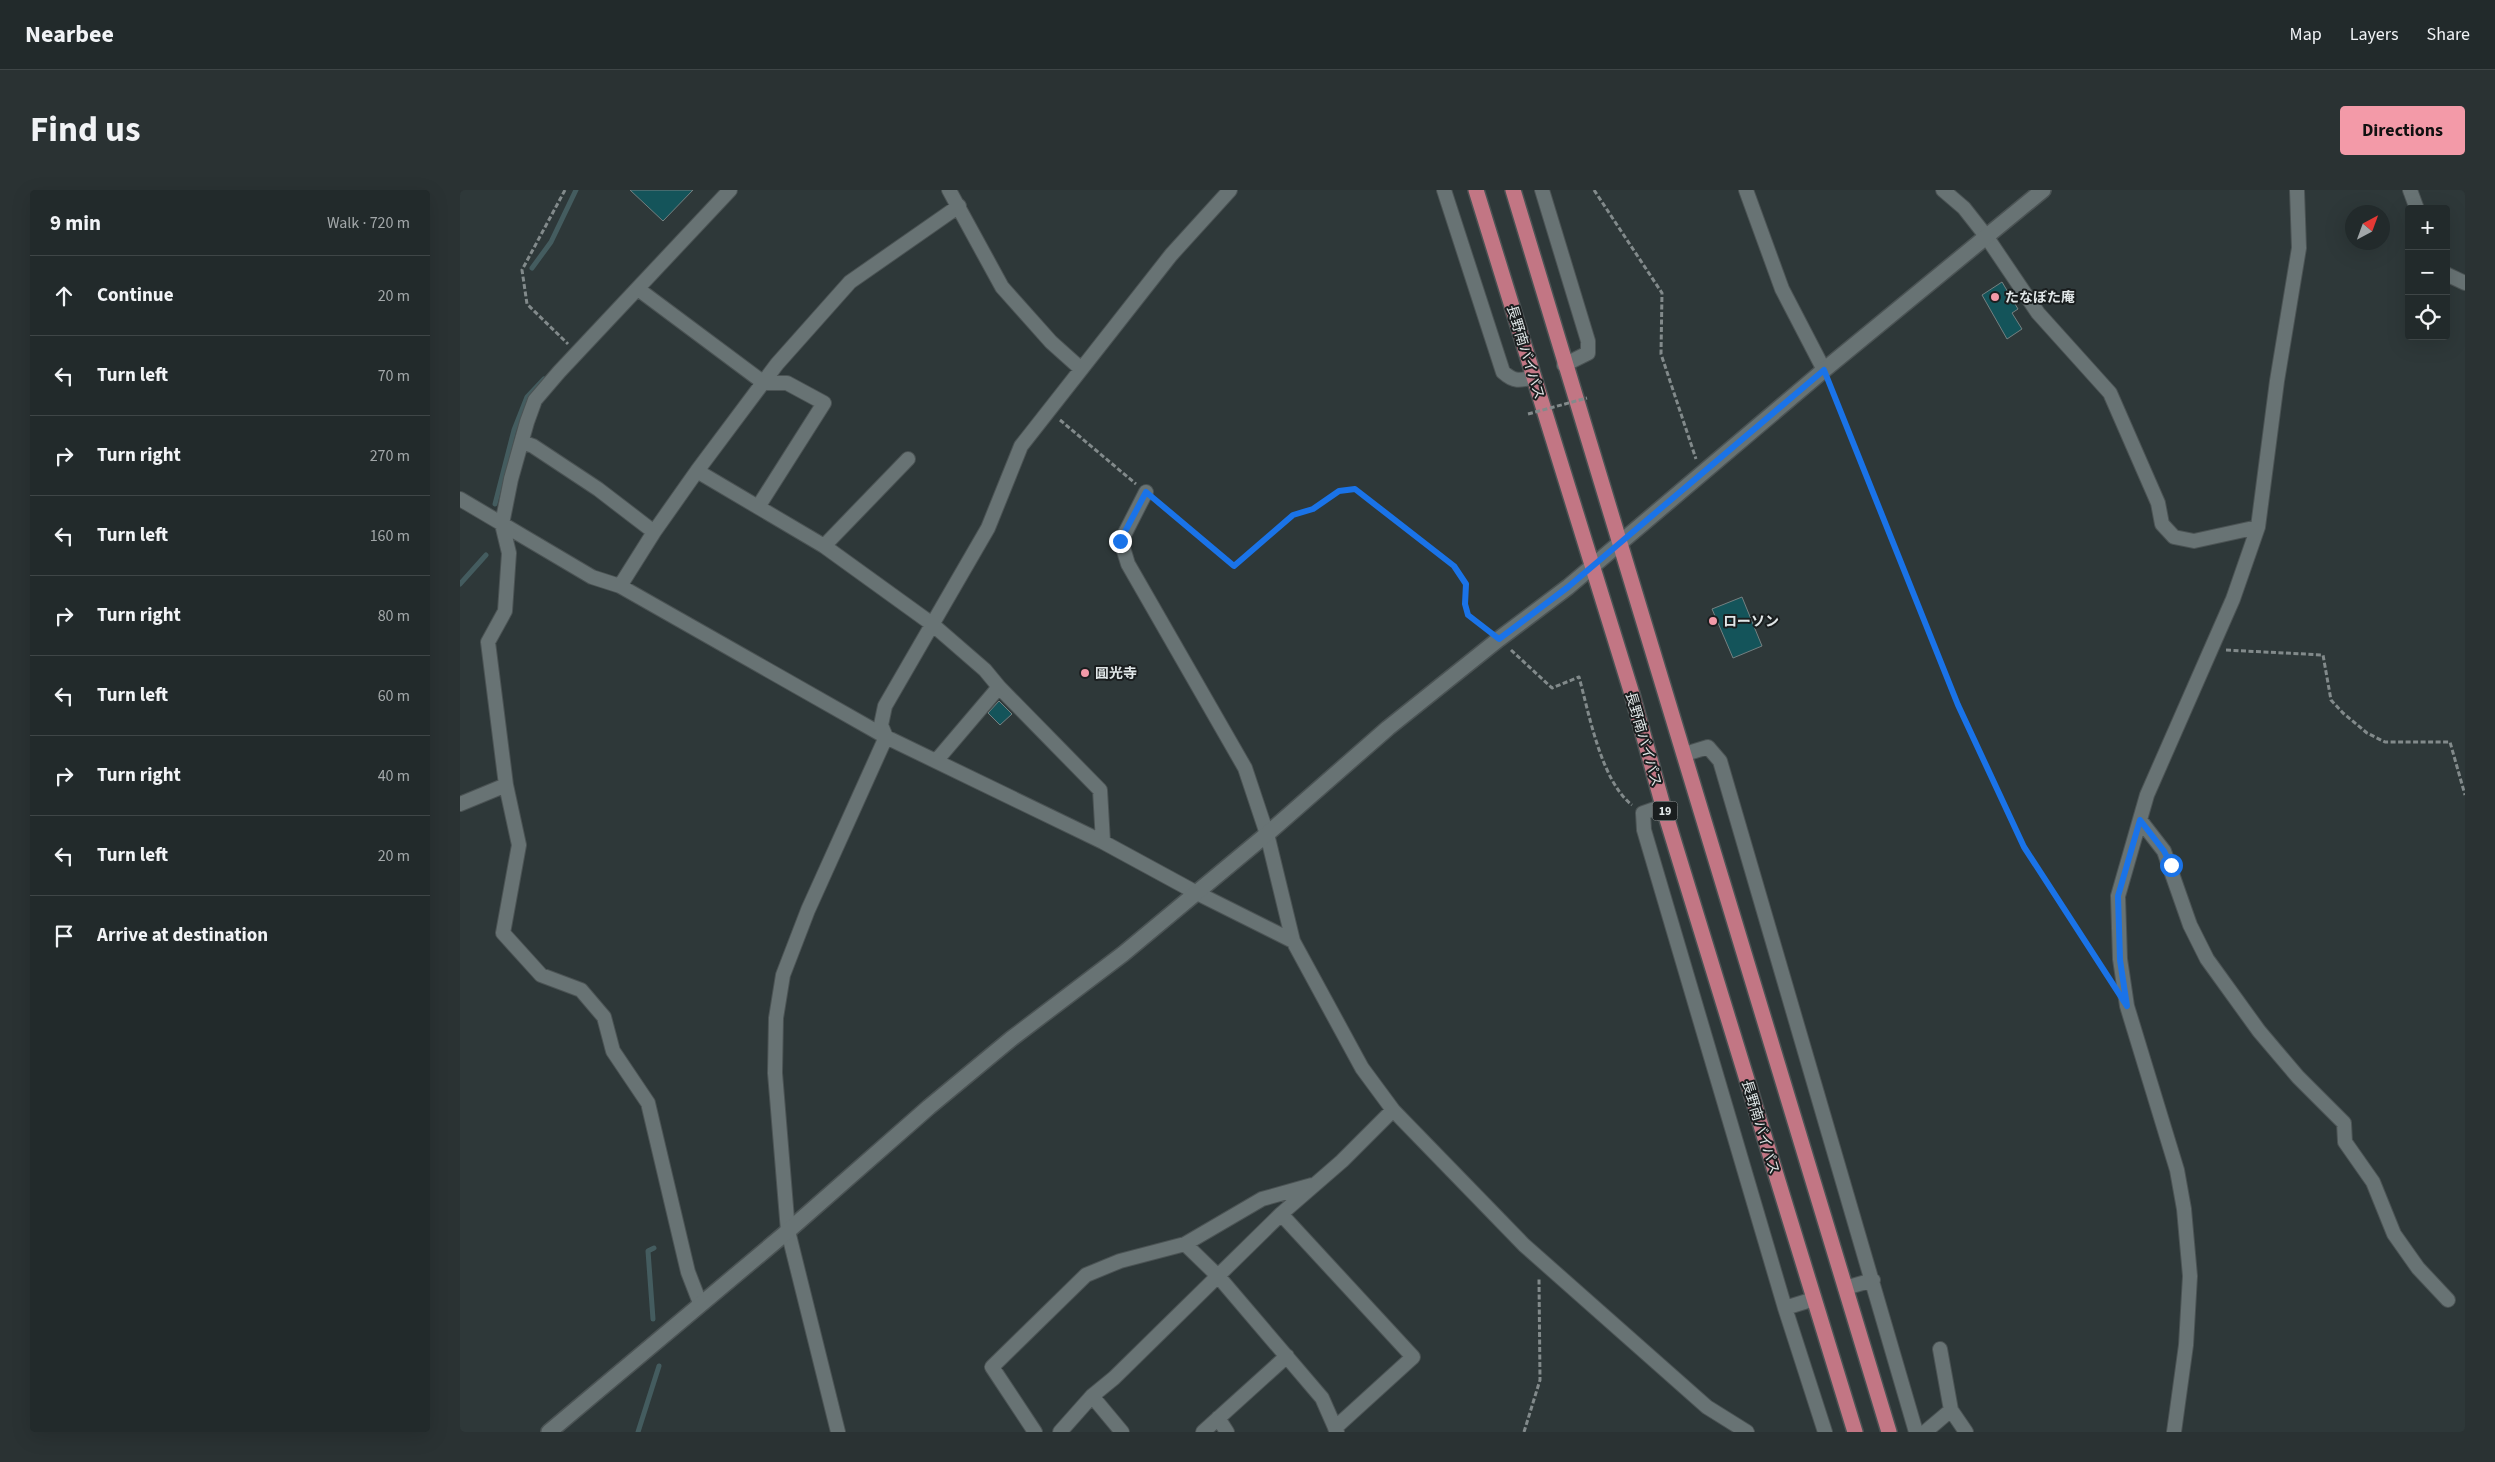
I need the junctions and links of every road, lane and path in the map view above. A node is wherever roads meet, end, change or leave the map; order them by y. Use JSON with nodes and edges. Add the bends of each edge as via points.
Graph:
{"nodes":[{"id":1,"x":565,"y":190,"type":"edge"},
{"id":2,"x":730,"y":190,"type":"edge"},
{"id":3,"x":949,"y":190,"type":"edge"},
{"id":4,"x":1230,"y":190,"type":"edge"},
{"id":5,"x":1444,"y":190,"type":"edge"},
{"id":6,"x":1476,"y":190,"type":"edge"},
{"id":7,"x":1513,"y":190,"type":"edge"},
{"id":8,"x":1542,"y":190,"type":"edge"},
{"id":9,"x":1594,"y":190,"type":"edge"},
{"id":10,"x":1746,"y":190,"type":"edge"},
{"id":11,"x":1943,"y":190,"type":"edge"},
{"id":12,"x":2042,"y":190,"type":"edge"},
{"id":13,"x":2297,"y":190,"type":"edge"},
{"id":14,"x":2410,"y":190,"type":"edge"},
{"id":15,"x":2416,"y":205,"type":"edge"},
{"id":16,"x":959,"y":206,"type":"junction"},
{"id":17,"x":1986,"y":236,"type":"junction"},
{"id":18,"x":2450,"y":276,"type":"edge"},
{"id":19,"x":2465,"y":283,"type":"edge"},
{"id":20,"x":638,"y":290,"type":"junction"},
{"id":21,"x":577,"y":353,"type":"junction"},
{"id":22,"x":1564,"y":365,"type":"junction"},
{"id":23,"x":1080,"y":368,"type":"junction"},
{"id":24,"x":1824,"y":370,"type":"junction"},
{"id":25,"x":1533,"y":376,"type":"junction"},
{"id":26,"x":764,"y":382,"type":"junction"},
{"id":27,"x":1587,"y":398,"type":"dead end"},
{"id":28,"x":1048,"y":410,"type":"junction"},
{"id":29,"x":1528,"y":414,"type":"dead end"},
{"id":30,"x":522,"y":442,"type":"junction"},
{"id":31,"x":908,"y":459,"type":"dead end"},
{"id":32,"x":696,"y":471,"type":"junction"},
{"id":33,"x":1700,"y":474,"type":"junction"},
{"id":34,"x":1146,"y":492,"type":"junction"},
{"id":35,"x":460,"y":499,"type":"edge"},
{"id":36,"x":758,"y":507,"type":"junction"},
{"id":37,"x":502,"y":524,"type":"junction"},
{"id":38,"x":2258,"y":527,"type":"junction"},
{"id":39,"x":654,"y":532,"type":"junction"},
{"id":40,"x":1618,"y":543,"type":"junction"},
{"id":41,"x":824,"y":546,"type":"junction"},
{"id":42,"x":1591,"y":566,"type":"junction"},
{"id":43,"x":620,"y":586,"type":"junction"},
{"id":44,"x":932,"y":624,"type":"junction"},
{"id":45,"x":1499,"y":639,"type":"junction"},
{"id":46,"x":2212,"y":649,"type":"junction"},
{"id":47,"x":999,"y":687,"type":"junction"},
{"id":48,"x":886,"y":737,"type":"junction"},
{"id":49,"x":1685,"y":754,"type":"junction"},
{"id":50,"x":936,"y":761,"type":"junction"},
{"id":51,"x":506,"y":786,"type":"junction"},
{"id":52,"x":2465,"y":795,"type":"edge"},
{"id":53,"x":460,"y":804,"type":"edge"},
{"id":54,"x":1663,"y":806,"type":"junction"},
{"id":55,"x":1643,"y":813,"type":"junction"},
{"id":56,"x":2140,"y":820,"type":"junction"},
{"id":57,"x":1267,"y":834,"type":"junction"},
{"id":58,"x":1103,"y":842,"type":"junction"},
{"id":59,"x":1195,"y":892,"type":"junction"},
{"id":60,"x":1294,"y":940,"type":"junction"},
{"id":61,"x":2111,"y":981,"type":"dead end"},
{"id":62,"x":1393,"y":1110,"type":"junction"},
{"id":63,"x":1315,"y":1184,"type":"junction"},
{"id":64,"x":1281,"y":1214,"type":"junction"},
{"id":65,"x":788,"y":1231,"type":"junction"},
{"id":66,"x":1185,"y":1244,"type":"junction"},
{"id":67,"x":1539,"y":1259,"type":"junction"},
{"id":68,"x":1218,"y":1276,"type":"junction"},
{"id":69,"x":1873,"y":1280,"type":"junction"},
{"id":70,"x":1845,"y":1288,"type":"junction"},
{"id":71,"x":1814,"y":1299,"type":"junction"},
{"id":72,"x":2448,"y":1300,"type":"dead end"},
{"id":73,"x":700,"y":1303,"type":"junction"},
{"id":74,"x":1785,"y":1308,"type":"junction"},
{"id":75,"x":1940,"y":1349,"type":"dead end"},
{"id":76,"x":1287,"y":1356,"type":"junction"},
{"id":77,"x":1092,"y":1396,"type":"junction"},
{"id":78,"x":1952,"y":1410,"type":"junction"},
{"id":79,"x":1218,"y":1418,"type":"junction"},
{"id":80,"x":1336,"y":1430,"type":"edge"},
{"id":81,"x":549,"y":1432,"type":"edge"},
{"id":82,"x":838,"y":1432,"type":"edge"},
{"id":83,"x":1035,"y":1432,"type":"edge"},
{"id":84,"x":1060,"y":1432,"type":"edge"},
{"id":85,"x":1122,"y":1432,"type":"edge"},
{"id":86,"x":1203,"y":1432,"type":"edge"},
{"id":87,"x":1227,"y":1432,"type":"edge"},
{"id":88,"x":1524,"y":1432,"type":"edge"},
{"id":89,"x":1747,"y":1432,"type":"edge"},
{"id":90,"x":1824,"y":1432,"type":"edge"},
{"id":91,"x":1854,"y":1432,"type":"edge"},
{"id":92,"x":1889,"y":1432,"type":"edge"},
{"id":93,"x":1916,"y":1432,"type":"edge"},
{"id":94,"x":1925,"y":1432,"type":"edge"},
{"id":95,"x":1966,"y":1432,"type":"edge"},
{"id":96,"x":2174,"y":1432,"type":"edge"}],
"edges":[{"from":1,"to":21,"type":"path","via":[[522,270],[527,304]]},
{"from":2,"to":20,"type":"street"},
{"from":3,"to":16,"type":"street"},
{"from":4,"to":23,"type":"street"},
{"from":5,"to":25,"type":"street","via":[[1503,372],[1519,381]]},
{"from":6,"to":25,"type":"highway","name":"長野南バイパス","number":"19"},
{"from":7,"to":22,"type":"highway"},
{"from":8,"to":22,"type":"street","via":[[1588,341],[1588,353]]},
{"from":9,"to":33,"type":"path","via":[[1662,293],[1662,354]]},
{"from":10,"to":24,"type":"street","via":[[1782,289]]},
{"from":11,"to":17,"type":"street","via":[[1964,208]]},
{"from":12,"to":17,"type":"street"},
{"from":13,"to":38,"type":"street","via":[[2299,248]]},
{"from":14,"to":15,"type":"street"},
{"from":16,"to":23,"type":"street","via":[[1002,287],[1051,342]]},
{"from":16,"to":26,"type":"street","via":[[850,282]]},
{"from":17,"to":24,"type":"street"},
{"from":17,"to":38,"type":"street","via":[[2038,314],[2110,393],[2158,502],[2162,524],[2174,536],[2194,541]]},
{"from":18,"to":19,"type":"street"},
{"from":20,"to":21,"type":"street"},
{"from":20,"to":26,"type":"street"},
{"from":21,"to":30,"type":"street","via":[[535,400]]},
{"from":22,"to":40,"type":"highway"},
{"from":23,"to":28,"type":"street"},
{"from":24,"to":33,"type":"street"},
{"from":24,"to":61,"type":"path","via":[[1958,705],[2024,847]]},
{"from":25,"to":42,"type":"highway","name":"長野南バイパス","number":"19"},
{"from":26,"to":32,"type":"street"},
{"from":26,"to":36,"type":"street","via":[[786,383],[824,403]]},
{"from":27,"to":29,"type":"path","bridge":true},
{"from":28,"to":34,"type":"path"},
{"from":28,"to":44,"type":"street","via":[[1021,446],[988,528]]},
{"from":30,"to":37,"type":"street"},
{"from":30,"to":39,"type":"street","via":[[598,489]]},
{"from":31,"to":41,"type":"street"},
{"from":32,"to":36,"type":"street"},
{"from":32,"to":39,"type":"street"},
{"from":33,"to":40,"type":"street"},
{"from":34,"to":45,"type":"path","via":[[1234,566],[1293,515],[1313,509],[1339,491],[1355,489],[1454,566],[1466,584],[1468,615]]},
{"from":34,"to":57,"type":"street","via":[[1120,541],[1128,564],[1245,768]]},
{"from":35,"to":37,"type":"street"},
{"from":36,"to":41,"type":"street"},
{"from":37,"to":43,"type":"street","via":[[592,577]]},
{"from":37,"to":51,"type":"street","via":[[509,553],[505,611],[488,642]]},
{"from":38,"to":46,"type":"street"},
{"from":39,"to":43,"type":"street"},
{"from":40,"to":42,"type":"street"},
{"from":40,"to":49,"type":"highway"},
{"from":41,"to":44,"type":"street"},
{"from":42,"to":45,"type":"street"},
{"from":42,"to":54,"type":"highway","name":"長野南バイパス","number":"19"},
{"from":43,"to":48,"type":"street"},
{"from":44,"to":47,"type":"street","via":[[985,670]]},
{"from":44,"to":48,"type":"street","via":[[885,706],[881,725]]},
{"from":45,"to":55,"type":"path","via":[[1552,688],[1579,677],[1602,761],[1624,799]]},
{"from":45,"to":57,"type":"street","via":[[1388,728]]},
{"from":46,"to":52,"type":"path","via":[[2323,655],[2331,700],[2343,713],[2385,742],[2450,742]]},
{"from":46,"to":56,"type":"street","via":[[2147,795]]},
{"from":47,"to":50,"type":"street"},
{"from":47,"to":58,"type":"street","via":[[1100,790]]},
{"from":48,"to":50,"type":"street"},
{"from":48,"to":65,"type":"street","via":[[808,910],[783,975],[776,1018],[775,1073]]},
{"from":49,"to":69,"type":"street","via":[[1708,747],[1720,761]]},
{"from":49,"to":70,"type":"highway"},
{"from":50,"to":58,"type":"street"},
{"from":51,"to":53,"type":"street"},
{"from":51,"to":73,"type":"street","via":[[519,844],[503,933],[541,975],[581,990],[604,1017],[613,1051],[648,1102],[688,1272]]},
{"from":54,"to":55,"type":"street"},
{"from":54,"to":71,"type":"highway","name":"長野南バイパス","number":"19"},
{"from":55,"to":74,"type":"street","via":[[1644,830]]},
{"from":56,"to":72,"type":"street","via":[[2164,851],[2190,926],[2207,959],[2264,1037],[2344,1123],[2345,1142],[2373,1182],[2394,1234],[2418,1268]]},
{"from":56,"to":96,"type":"street","via":[[2118,896],[2120,960],[2127,1006],[2177,1170],[2184,1209],[2190,1276],[2186,1345]]},
{"from":57,"to":59,"type":"street"},
{"from":57,"to":60,"type":"street"},
{"from":58,"to":59,"type":"street"},
{"from":59,"to":60,"type":"street"},
{"from":59,"to":65,"type":"street","via":[[1123,954],[928,1107]]},
{"from":60,"to":62,"type":"street","via":[[1362,1068]]},
{"from":62,"to":63,"type":"street"},
{"from":62,"to":67,"type":"street"},
{"from":63,"to":64,"type":"street"},
{"from":63,"to":66,"type":"street","via":[[1262,1199]]},
{"from":64,"to":68,"type":"street"},
{"from":64,"to":80,"type":"street","via":[[1414,1357]]},
{"from":65,"to":73,"type":"street"},
{"from":65,"to":82,"type":"street"},
{"from":66,"to":68,"type":"street"},
{"from":66,"to":83,"type":"street","via":[[1120,1261],[1086,1275],[992,1367]]},
{"from":67,"to":88,"type":"path","via":[[1540,1380]]},
{"from":67,"to":89,"type":"street","via":[[1707,1407]]},
{"from":68,"to":76,"type":"street"},
{"from":68,"to":77,"type":"street"},
{"from":69,"to":70,"type":"street"},
{"from":69,"to":93,"type":"street"},
{"from":70,"to":92,"type":"highway"},
{"from":71,"to":74,"type":"street"},
{"from":71,"to":91,"type":"highway","name":"長野南バイパス","number":"19"},
{"from":73,"to":81,"type":"street"},
{"from":74,"to":90,"type":"street"},
{"from":75,"to":78,"type":"street"},
{"from":76,"to":79,"type":"street"},
{"from":76,"to":80,"type":"street","via":[[1322,1398]]},
{"from":77,"to":84,"type":"street"},
{"from":77,"to":85,"type":"street"},
{"from":78,"to":94,"type":"street"},
{"from":78,"to":95,"type":"street"},
{"from":79,"to":86,"type":"street"},
{"from":79,"to":87,"type":"street"}]}
